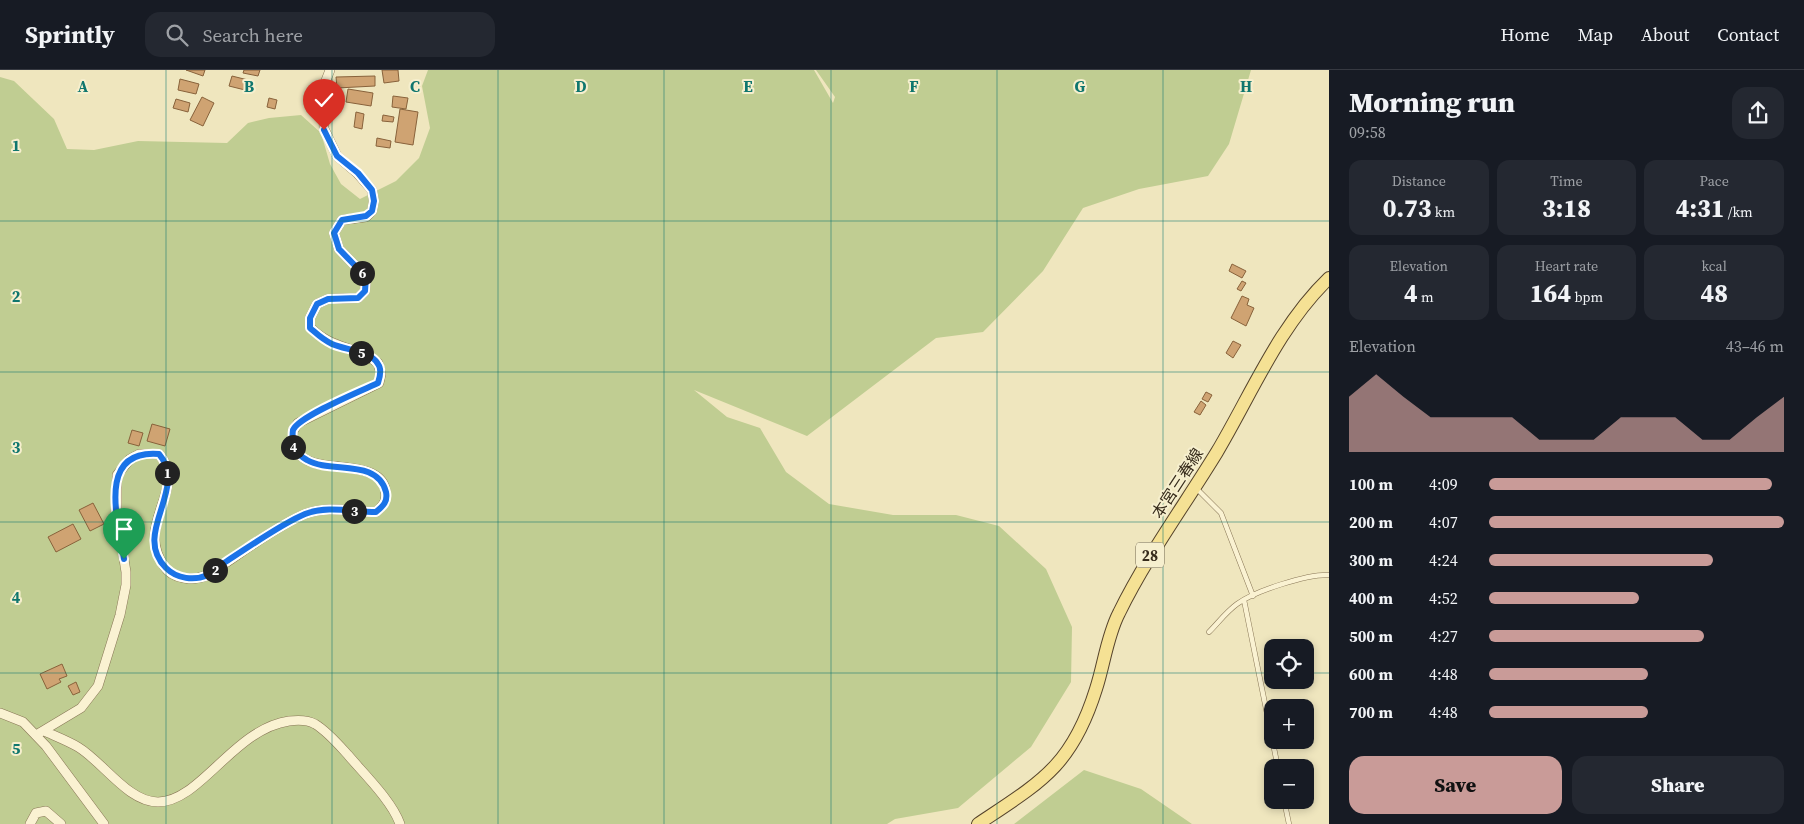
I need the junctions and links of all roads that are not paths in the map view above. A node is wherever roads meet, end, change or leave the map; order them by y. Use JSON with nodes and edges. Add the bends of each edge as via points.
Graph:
{"nodes":[{"id":1,"x":330,"y":70,"type":"edge"},
{"id":2,"x":1329,"y":278,"type":"edge"},
{"id":3,"x":1194,"y":486,"type":"junction"},
{"id":4,"x":1329,"y":575,"type":"edge"},
{"id":5,"x":1253,"y":596,"type":"junction"},
{"id":6,"x":1244,"y":600,"type":"junction"},
{"id":7,"x":1209,"y":632,"type":"dead end"},
{"id":8,"x":0,"y":713,"type":"edge"},
{"id":9,"x":44,"y":731,"type":"junction"},
{"id":10,"x":36,"y":735,"type":"junction"},
{"id":11,"x":1276,"y":759,"type":"edge"},
{"id":12,"x":1286,"y":809,"type":"edge"},
{"id":13,"x":30,"y":824,"type":"edge"},
{"id":14,"x":61,"y":824,"type":"edge"},
{"id":15,"x":104,"y":824,"type":"edge"},
{"id":16,"x":400,"y":824,"type":"edge"},
{"id":17,"x":978,"y":824,"type":"edge"},
{"id":18,"x":1289,"y":824,"type":"edge"}],
"edges":[{"from":1,"to":9,"type":"street","via":[[323,88],[324,130],[337,156],[372,190],[374,201],[372,211],[366,216],[342,220],[334,233],[339,249],[366,277],[365,291],[358,298],[328,299],[317,304],[310,318],[310,328],[333,344],[368,355],[378,363],[381,374],[378,383],[298,423],[293,431],[293,446],[308,461],[377,476],[387,497],[384,505],[376,512],[333,508],[306,514],[240,552],[210,575],[191,579],[175,576],[164,567],[153,540],[168,481],[162,458],[159,454],[147,453],[130,459],[117,474],[116,515],[126,585],[110,651],[98,686],[81,708]]},
{"from":2,"to":3,"type":"main road","name":"本宮三春線","number":"28","via":[[1315,291],[1288,329]]},
{"from":3,"to":5,"type":"lane","via":[[1221,513]]},
{"from":3,"to":17,"type":"main road","name":"本宮三春線","number":"28","via":[[1146,560],[1116,618],[1086,718],[1065,757],[1035,786]]},
{"from":4,"to":5,"type":"lane","via":[[1317,574],[1298,579]]},
{"from":5,"to":6,"type":"lane"},
{"from":6,"to":7,"type":"lane"},
{"from":6,"to":11,"type":"lane"},
{"from":8,"to":10,"type":"street","via":[[23,722]]},
{"from":9,"to":10,"type":"street"},
{"from":9,"to":16,"type":"street","via":[[79,748],[137,797],[157,802],[172,801],[185,795],[253,734],[278,722],[296,720],[313,723],[326,732],[364,774],[397,814]]},
{"from":10,"to":15,"type":"street"},
{"from":12,"to":18,"type":"lane"},
{"from":13,"to":14,"type":"street","via":[[36,813],[46,811]]}]}
